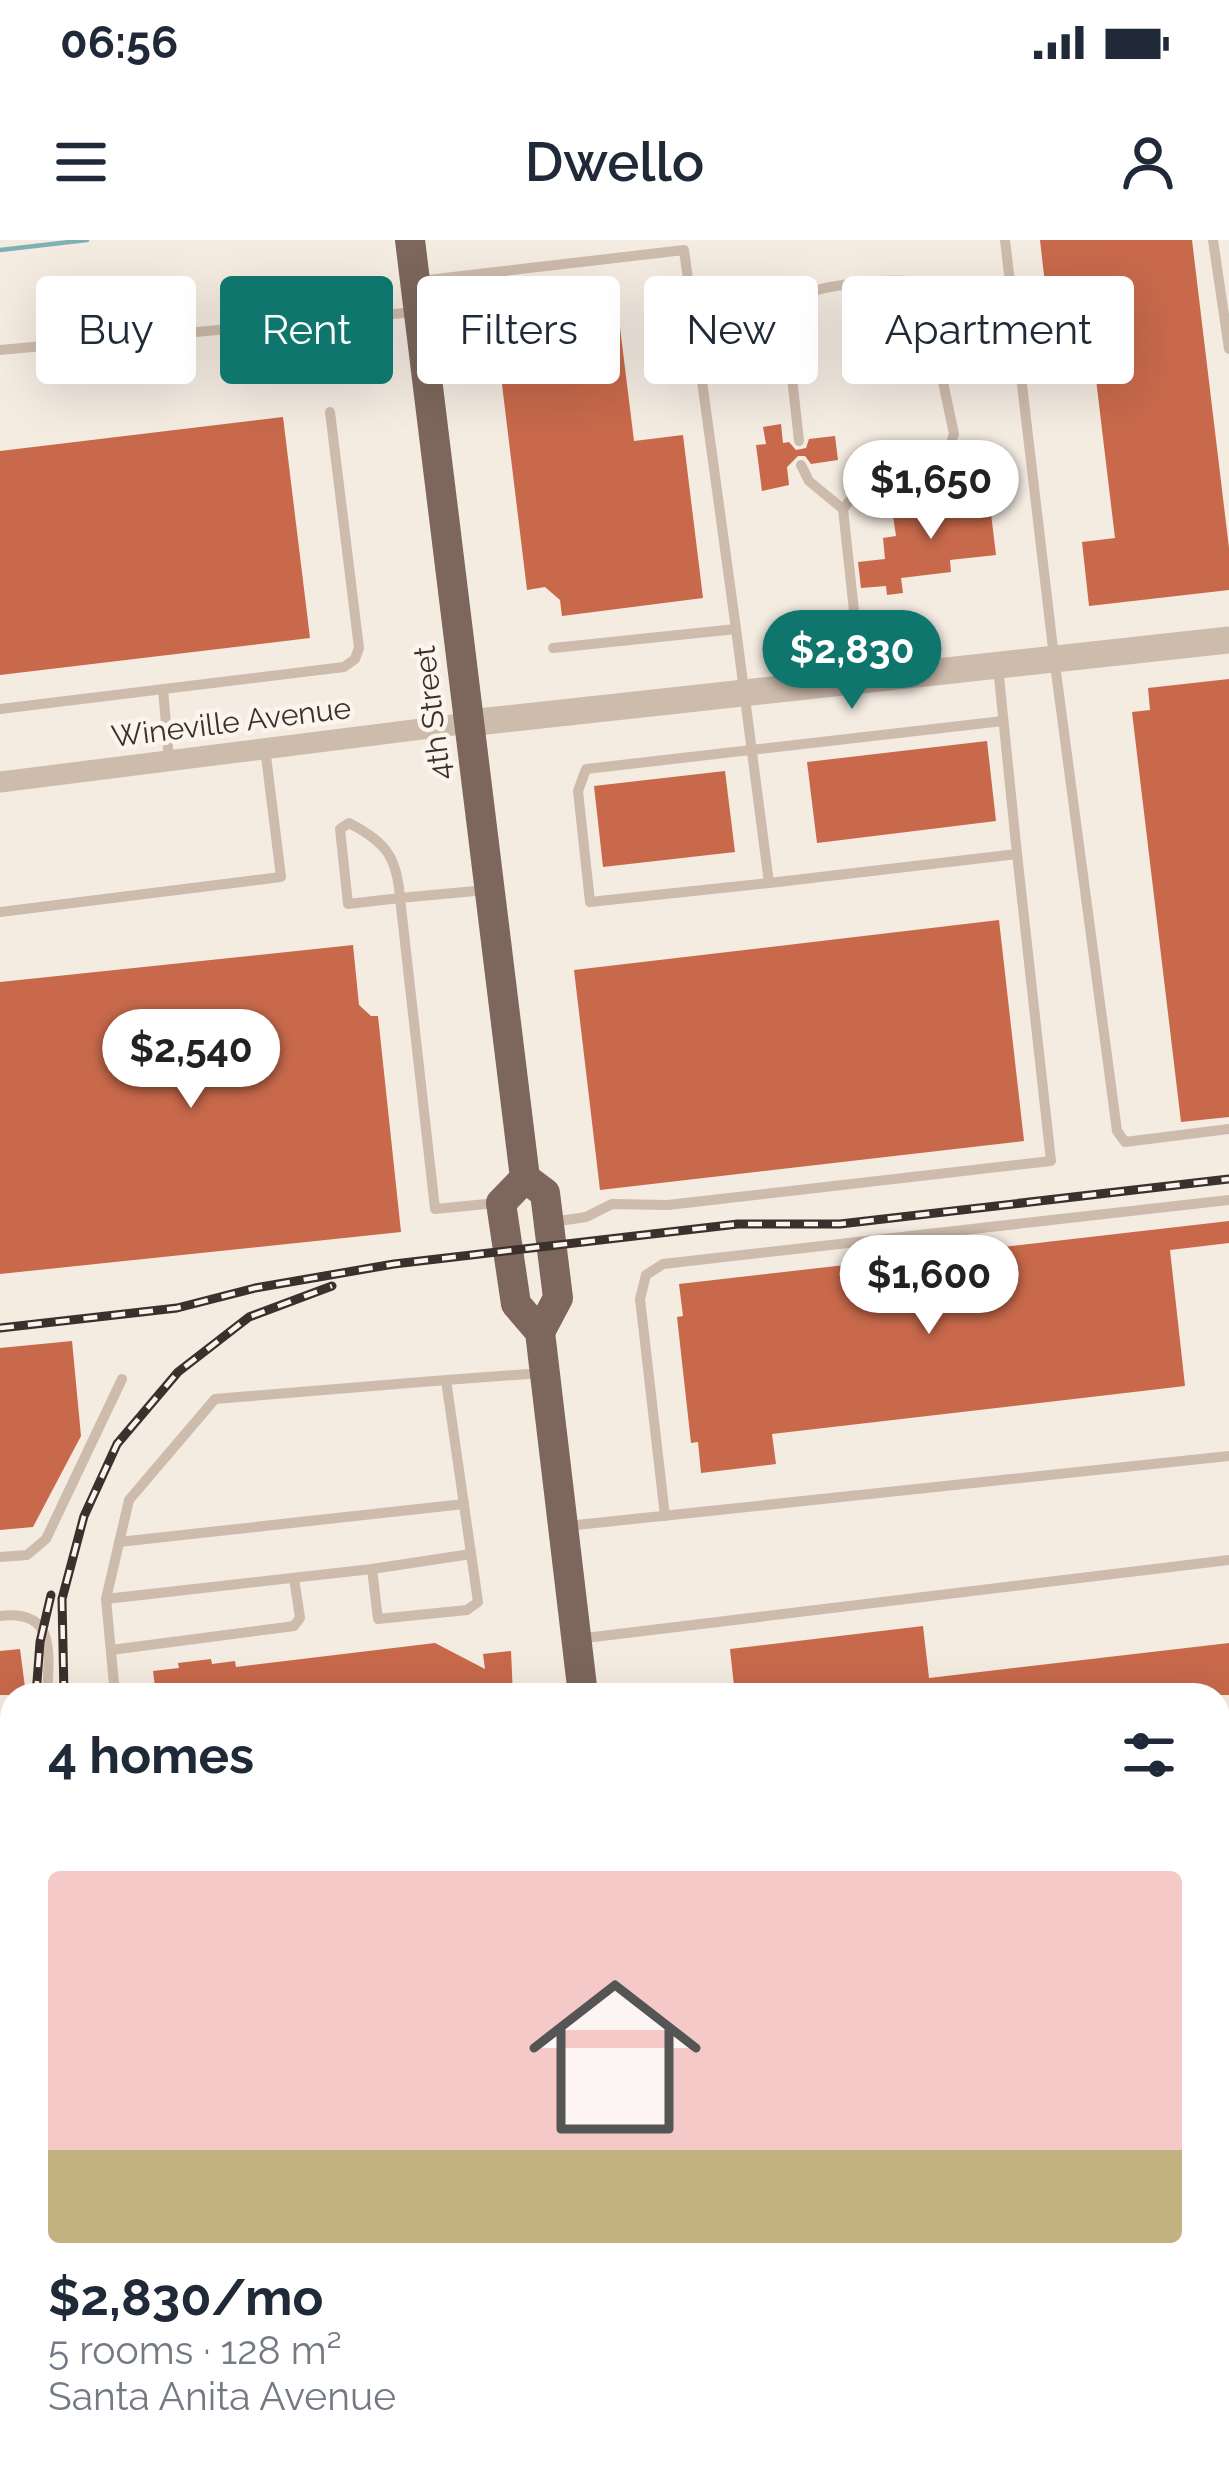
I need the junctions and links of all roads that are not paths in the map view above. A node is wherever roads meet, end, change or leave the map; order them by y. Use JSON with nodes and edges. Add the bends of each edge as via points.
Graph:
{"nodes":[{"id":1,"x":1005,"y":240,"type":"edge"},
{"id":2,"x":1213,"y":240,"type":"edge"},
{"id":3,"x":411,"y":241,"type":"edge"},
{"id":4,"x":533,"y":276,"type":"edge"},
{"id":5,"x":417,"y":296,"type":"joint"},
{"id":6,"x":1229,"y":349,"type":"edge"},
{"id":7,"x":0,"y":350,"type":"edge"},
{"id":8,"x":428,"y":384,"type":"edge"},
{"id":9,"x":330,"y":412,"type":"dead end"},
{"id":10,"x":799,"y":441,"type":"dead end"},
{"id":11,"x":801,"y":465,"type":"dead end"},
{"id":12,"x":843,"y":509,"type":"junction"},
{"id":13,"x":736,"y":629,"type":"junction"},
{"id":14,"x":1229,"y":640,"type":"edge"},
{"id":15,"x":553,"y":648,"type":"dead end"},
{"id":16,"x":1054,"y":657,"type":"junction"},
{"id":17,"x":998,"y":664,"type":"junction"},
{"id":18,"x":861,"y":679,"type":"junction"},
{"id":19,"x":163,"y":689,"type":"junction"},
{"id":20,"x":746,"y":692,"type":"junction"},
{"id":21,"x":0,"y":709,"type":"edge"},
{"id":22,"x":1004,"y":721,"type":"junction"},
{"id":23,"x":469,"y":723,"type":"junction"},
{"id":24,"x":265,"y":748,"type":"junction"},
{"id":25,"x":753,"y":750,"type":"junction"},
{"id":26,"x":169,"y":760,"type":"junction"},
{"id":27,"x":0,"y":782,"type":"edge"},
{"id":28,"x":1017,"y":854,"type":"junction"},
{"id":29,"x":769,"y":883,"type":"junction"},
{"id":30,"x":489,"y":890,"type":"junction"},
{"id":31,"x":400,"y":898,"type":"junction"},
{"id":32,"x":0,"y":912,"type":"edge"},
{"id":33,"x":1229,"y":1130,"type":"edge"},
{"id":34,"x":525,"y":1178,"type":"junction"},
{"id":35,"x":1229,"y":1200,"type":"edge"},
{"id":36,"x":501,"y":1203,"type":"junction"},
{"id":37,"x":549,"y":1222,"type":"junction"},
{"id":38,"x":540,"y":1331,"type":"junction"},
{"id":39,"x":545,"y":1373,"type":"junction"},
{"id":40,"x":122,"y":1379,"type":"dead end"},
{"id":41,"x":446,"y":1380,"type":"junction"},
{"id":42,"x":1229,"y":1456,"type":"edge"},
{"id":43,"x":464,"y":1504,"type":"junction"},
{"id":44,"x":665,"y":1516,"type":"junction"},
{"id":45,"x":563,"y":1527,"type":"junction"},
{"id":46,"x":119,"y":1542,"type":"junction"},
{"id":47,"x":471,"y":1554,"type":"junction"},
{"id":48,"x":0,"y":1557,"type":"edge"},
{"id":49,"x":1229,"y":1560,"type":"edge"},
{"id":50,"x":372,"y":1569,"type":"junction"},
{"id":51,"x":294,"y":1578,"type":"junction"},
{"id":52,"x":106,"y":1599,"type":"junction"},
{"id":53,"x":0,"y":1616,"type":"edge"},
{"id":54,"x":577,"y":1639,"type":"junction"},
{"id":55,"x":110,"y":1651,"type":"junction"},
{"id":56,"x":47,"y":1683,"type":"edge"},
{"id":57,"x":114,"y":1683,"type":"edge"},
{"id":58,"x":582,"y":1683,"type":"edge"}],
"edges":[{"from":1,"to":16,"type":"lane"},
{"from":2,"to":6,"type":"lane"},
{"from":3,"to":5,"type":"main road","name":"4th Street"},
{"from":4,"to":13,"type":"lane","via":[[684,250]]},
{"from":5,"to":7,"type":"lane"},
{"from":8,"to":23,"type":"main road","name":"4th Street"},
{"from":9,"to":19,"type":"lane","via":[[356,659],[344,667]]},
{"from":10,"to":12,"type":"lane","via":[[785,314],[791,303],[904,278],[922,283],[954,434],[947,458],[927,476],[850,499]]},
{"from":11,"to":12,"type":"lane"},
{"from":12,"to":18,"type":"lane"},
{"from":13,"to":15,"type":"lane"},
{"from":13,"to":20,"type":"lane"},
{"from":14,"to":16,"type":"street"},
{"from":16,"to":17,"type":"street"},
{"from":16,"to":33,"type":"lane","via":[[1117,1131],[1125,1142]]},
{"from":17,"to":18,"type":"street"},
{"from":17,"to":22,"type":"lane"},
{"from":18,"to":20,"type":"street"},
{"from":19,"to":21,"type":"lane"},
{"from":19,"to":26,"type":"lane"},
{"from":20,"to":23,"type":"street"},
{"from":20,"to":25,"type":"lane"},
{"from":22,"to":25,"type":"lane"},
{"from":22,"to":28,"type":"lane"},
{"from":23,"to":24,"type":"street","name":"Wineville Avenue"},
{"from":23,"to":30,"type":"main road","name":"4th Street"},
{"from":24,"to":26,"type":"street","name":"Wineville Avenue"},
{"from":24,"to":32,"type":"lane","via":[[281,877]]},
{"from":25,"to":29,"type":"lane"},
{"from":25,"to":29,"type":"lane","via":[[586,770],[578,791],[590,902]]},
{"from":26,"to":27,"type":"street","name":"Wineville Avenue"},
{"from":28,"to":29,"type":"lane"},
{"from":28,"to":37,"type":"lane","via":[[1051,1161],[612,1204]]},
{"from":30,"to":31,"type":"lane"},
{"from":30,"to":34,"type":"main road","name":"4th Street"},
{"from":31,"to":31,"type":"lane","via":[[387,850],[349,823],[340,829],[348,904]]},
{"from":31,"to":36,"type":"lane","via":[[435,1209]]},
{"from":34,"to":36,"type":"main road"},
{"from":34,"to":37,"type":"main road","name":"4th Street","via":[[545,1192]]},
{"from":35,"to":44,"type":"lane","via":[[664,1264],[646,1275],[640,1299]]},
{"from":36,"to":38,"type":"main road","name":"4th Street","via":[[516,1304]]},
{"from":37,"to":38,"type":"main road","name":"4th Street","via":[[558,1298]]},
{"from":38,"to":39,"type":"main road","name":"4th Street"},
{"from":39,"to":41,"type":"lane"},
{"from":39,"to":45,"type":"main road","name":"4th Street"},
{"from":40,"to":48,"type":"lane","via":[[46,1539],[27,1555]]},
{"from":41,"to":43,"type":"lane"},
{"from":41,"to":46,"type":"lane","via":[[215,1399],[129,1500]]},
{"from":42,"to":44,"type":"lane"},
{"from":43,"to":46,"type":"lane"},
{"from":43,"to":47,"type":"lane"},
{"from":44,"to":45,"type":"lane"},
{"from":45,"to":54,"type":"main road","name":"4th Street"},
{"from":46,"to":52,"type":"lane"},
{"from":47,"to":50,"type":"lane"},
{"from":47,"to":50,"type":"lane","via":[[478,1602],[467,1610],[378,1619]]},
{"from":49,"to":54,"type":"lane"},
{"from":50,"to":51,"type":"lane"},
{"from":51,"to":52,"type":"lane"},
{"from":51,"to":55,"type":"lane","via":[[294,1626]]},
{"from":52,"to":55,"type":"lane"},
{"from":53,"to":56,"type":"lane","via":[[21,1613],[46,1635]]},
{"from":54,"to":58,"type":"main road","name":"4th Street"},
{"from":55,"to":57,"type":"lane"}]}
